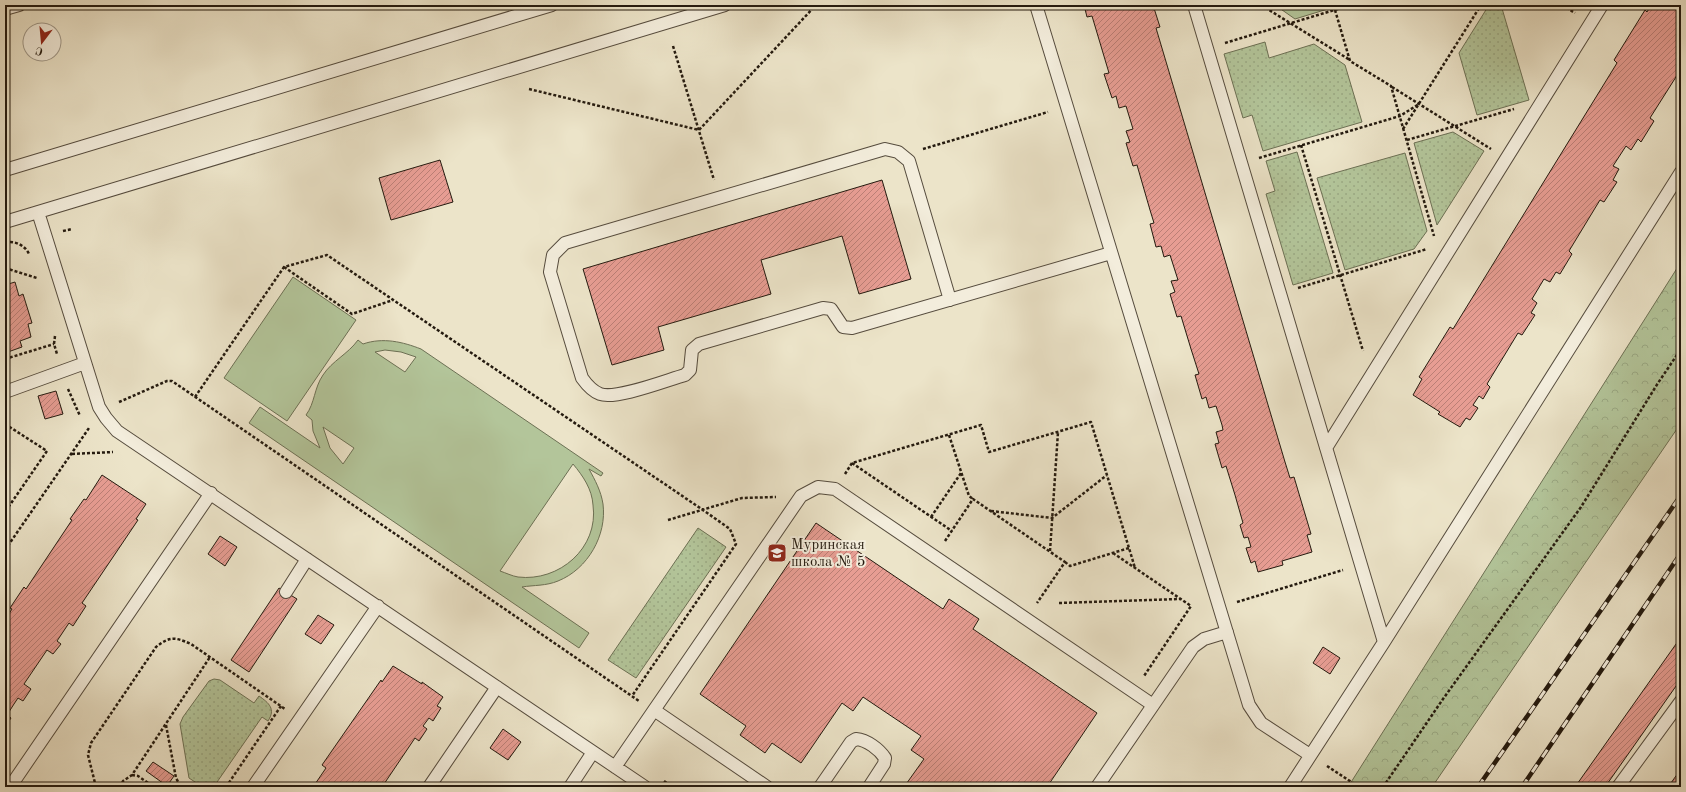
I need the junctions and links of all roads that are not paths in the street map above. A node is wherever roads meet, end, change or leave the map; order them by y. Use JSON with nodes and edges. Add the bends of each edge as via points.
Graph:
{"nodes":[{"id":1,"x":19,"y":5,"type":"edge"},
{"id":2,"x":552,"y":5,"type":"edge"},
{"id":3,"x":725,"y":5,"type":"edge"},
{"id":4,"x":1036,"y":5,"type":"edge"},
{"id":5,"x":1194,"y":5,"type":"edge"},
{"id":6,"x":1602,"y":5,"type":"edge"},
{"id":7,"x":5,"y":9,"type":"edge"},
{"id":8,"x":5,"y":170,"type":"edge"},
{"id":9,"x":1681,"y":172,"type":"edge"},
{"id":10,"x":38,"y":212,"type":"junction"},
{"id":11,"x":5,"y":222,"type":"edge"},
{"id":12,"x":1111,"y":253,"type":"junction"},
{"id":13,"x":950,"y":300,"type":"junction"},
{"id":14,"x":85,"y":363,"type":"junction"},
{"id":15,"x":5,"y":392,"type":"edge"},
{"id":16,"x":1326,"y":448,"type":"junction"},
{"id":17,"x":211,"y":493,"type":"junction"},
{"id":18,"x":307,"y":559,"type":"junction"},
{"id":19,"x":286,"y":592,"type":"dead end"},
{"id":20,"x":378,"y":606,"type":"junction"},
{"id":21,"x":1227,"y":632,"type":"junction"},
{"id":22,"x":1384,"y":642,"type":"junction"},
{"id":23,"x":497,"y":687,"type":"junction"},
{"id":24,"x":1681,"y":701,"type":"edge"},
{"id":25,"x":1153,"y":705,"type":"junction"},
{"id":26,"x":654,"y":710,"type":"junction"},
{"id":27,"x":593,"y":752,"type":"junction"},
{"id":28,"x":1310,"y":755,"type":"junction"},
{"id":29,"x":615,"y":767,"type":"junction"},
{"id":30,"x":10,"y":787,"type":"edge"},
{"id":31,"x":253,"y":787,"type":"edge"},
{"id":32,"x":429,"y":787,"type":"edge"},
{"id":33,"x":570,"y":787,"type":"edge"},
{"id":34,"x":645,"y":787,"type":"edge"},
{"id":35,"x":767,"y":787,"type":"edge"},
{"id":36,"x":820,"y":787,"type":"edge"},
{"id":37,"x":869,"y":787,"type":"edge"},
{"id":38,"x":1098,"y":787,"type":"edge"},
{"id":39,"x":1290,"y":787,"type":"edge"},
{"id":40,"x":1618,"y":787,"type":"edge"}],
"edges":[{"from":1,"to":7,"type":"lane"},
{"from":2,"to":8,"type":"lane"},
{"from":3,"to":10,"type":"lane"},
{"from":4,"to":12,"type":"lane"},
{"from":5,"to":16,"type":"lane"},
{"from":6,"to":16,"type":"lane"},
{"from":9,"to":22,"type":"lane"},
{"from":10,"to":11,"type":"lane"},
{"from":10,"to":14,"type":"lane"},
{"from":12,"to":13,"type":"lane"},
{"from":12,"to":21,"type":"lane"},
{"from":13,"to":13,"type":"lane","via":[[852,328],[843,327],[831,309],[823,308],[699,344],[692,350],[690,370],[685,375],[614,396],[601,394],[590,388],[582,378],[550,272],[553,254],[565,243],[885,149],[898,152],[909,161]]},
{"from":14,"to":15,"type":"lane"},
{"from":14,"to":17,"type":"lane","via":[[99,407],[117,430]]},
{"from":16,"to":22,"type":"lane"},
{"from":17,"to":18,"type":"lane"},
{"from":17,"to":30,"type":"lane"},
{"from":18,"to":19,"type":"lane"},
{"from":18,"to":20,"type":"lane"},
{"from":20,"to":23,"type":"lane"},
{"from":20,"to":31,"type":"lane"},
{"from":21,"to":25,"type":"lane","via":[[1204,639],[1193,647]]},
{"from":21,"to":28,"type":"lane","via":[[1249,705],[1261,723]]},
{"from":22,"to":28,"type":"lane"},
{"from":23,"to":27,"type":"lane"},
{"from":23,"to":32,"type":"lane"},
{"from":24,"to":40,"type":"lane"},
{"from":25,"to":26,"type":"lane","via":[[835,489],[818,487],[801,496]]},
{"from":25,"to":38,"type":"lane"},
{"from":26,"to":29,"type":"lane"},
{"from":26,"to":35,"type":"lane"},
{"from":27,"to":29,"type":"lane"},
{"from":27,"to":33,"type":"lane"},
{"from":28,"to":39,"type":"lane"},
{"from":29,"to":34,"type":"lane"},
{"from":36,"to":37,"type":"lane","via":[[856,738],[862,739],[885,758],[884,764]]}]}
